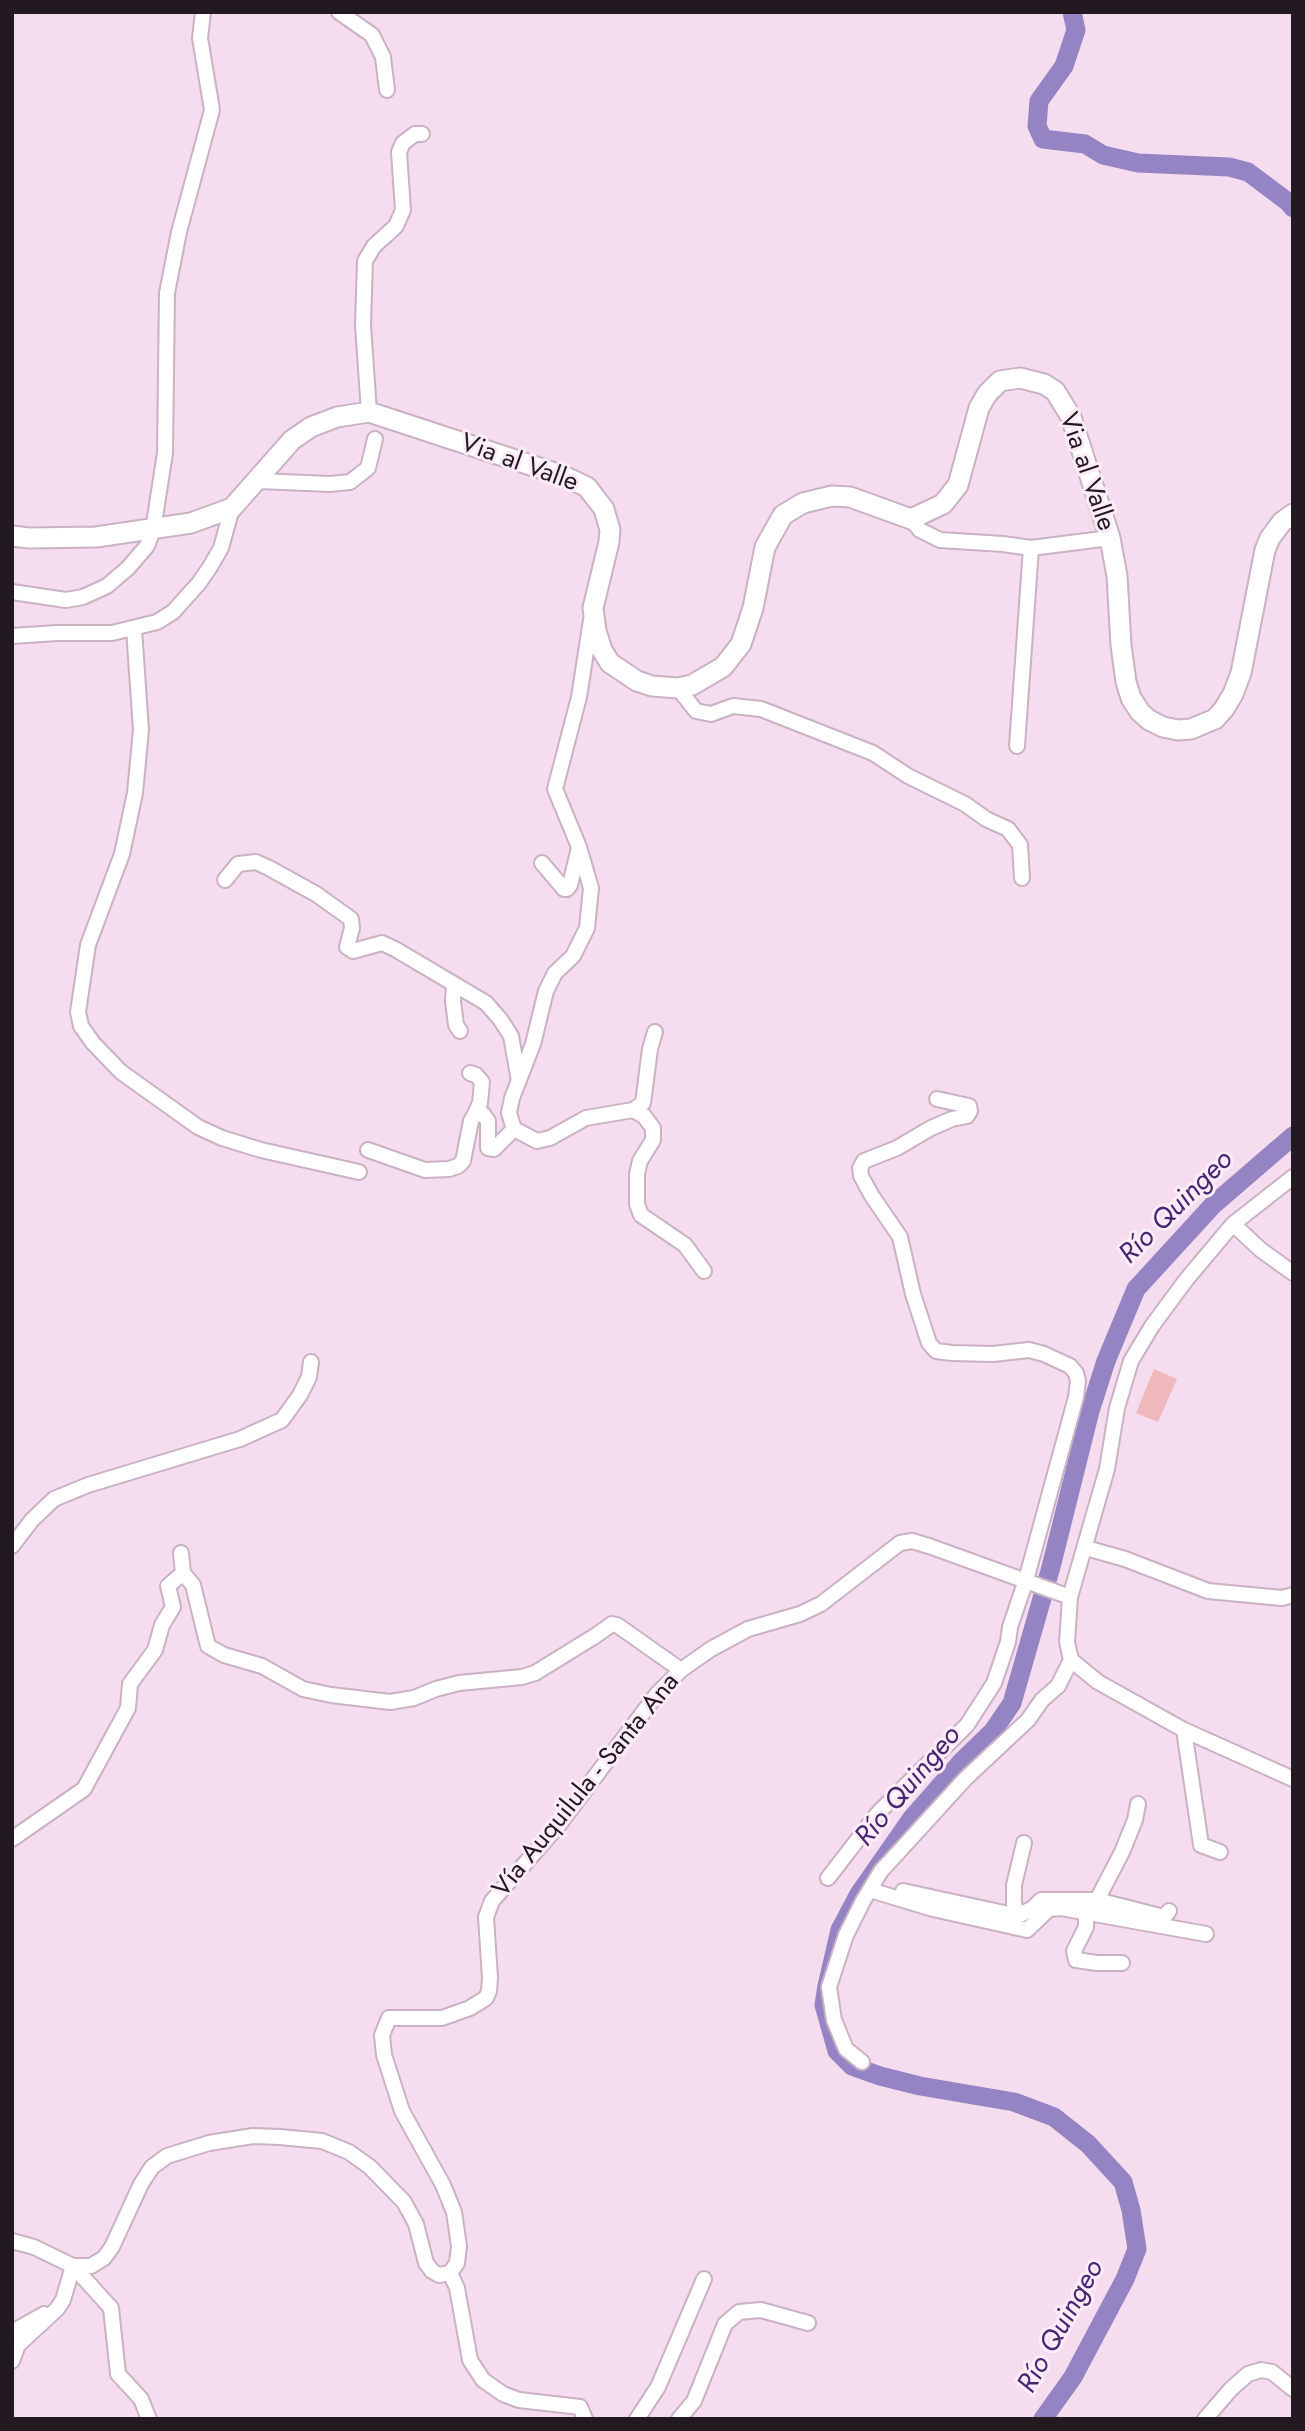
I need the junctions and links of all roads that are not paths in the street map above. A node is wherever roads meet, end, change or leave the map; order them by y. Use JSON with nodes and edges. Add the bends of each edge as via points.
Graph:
{"nodes":[{"id":1,"x":203,"y":12,"type":"edge"},
{"id":2,"x":339,"y":12,"type":"edge"},
{"id":3,"x":387,"y":90,"type":"dead end"},
{"id":4,"x":422,"y":134,"type":"dead end"},
{"id":5,"x":369,"y":412,"type":"junction"},
{"id":6,"x":375,"y":439,"type":"dead end"},
{"id":7,"x":258,"y":481,"type":"junction"},
{"id":8,"x":232,"y":508,"type":"junction"},
{"id":9,"x":1293,"y":514,"type":"edge"},
{"id":10,"x":911,"y":519,"type":"junction"},
{"id":11,"x":153,"y":530,"type":"junction"},
{"id":12,"x":12,"y":536,"type":"edge"},
{"id":13,"x":1110,"y":538,"type":"junction"},
{"id":14,"x":1031,"y":548,"type":"junction"},
{"id":15,"x":12,"y":592,"type":"edge"},
{"id":16,"x":593,"y":608,"type":"junction"},
{"id":17,"x":134,"y":629,"type":"junction"},
{"id":18,"x":12,"y":636,"type":"edge"},
{"id":19,"x":678,"y":688,"type":"junction"},
{"id":20,"x":1017,"y":746,"type":"dead end"},
{"id":21,"x":579,"y":847,"type":"junction"},
{"id":22,"x":542,"y":863,"type":"dead end"},
{"id":23,"x":1022,"y":878,"type":"dead end"},
{"id":24,"x":225,"y":880,"type":"dead end"},
{"id":25,"x":454,"y":985,"type":"junction"},
{"id":26,"x":460,"y":1031,"type":"dead end"},
{"id":27,"x":654,"y":1032,"type":"dead end"},
{"id":28,"x":470,"y":1073,"type":"dead end"},
{"id":29,"x":519,"y":1083,"type":"junction"},
{"id":30,"x":937,"y":1099,"type":"dead end"},
{"id":31,"x":633,"y":1110,"type":"junction"},
{"id":32,"x":475,"y":1114,"type":"junction"},
{"id":33,"x":514,"y":1129,"type":"junction"},
{"id":34,"x":368,"y":1150,"type":"dead end"},
{"id":35,"x":359,"y":1171,"type":"dead end"},
{"id":36,"x":1293,"y":1177,"type":"edge"},
{"id":37,"x":1233,"y":1224,"type":"junction"},
{"id":38,"x":704,"y":1271,"type":"dead end"},
{"id":39,"x":1293,"y":1273,"type":"edge"},
{"id":40,"x":311,"y":1362,"type":"dead end"},
{"id":41,"x":12,"y":1546,"type":"edge"},
{"id":42,"x":1086,"y":1548,"type":"junction"},
{"id":43,"x":181,"y":1553,"type":"dead end"},
{"id":44,"x":183,"y":1573,"type":"junction"},
{"id":45,"x":1029,"y":1581,"type":"junction"},
{"id":46,"x":1065,"y":1595,"type":"junction"},
{"id":47,"x":1293,"y":1595,"type":"edge"},
{"id":48,"x":1071,"y":1660,"type":"junction"},
{"id":49,"x":681,"y":1670,"type":"junction"},
{"id":50,"x":1184,"y":1730,"type":"junction"},
{"id":51,"x":1293,"y":1779,"type":"edge"},
{"id":52,"x":1138,"y":1804,"type":"dead end"},
{"id":53,"x":12,"y":1839,"type":"edge"},
{"id":54,"x":1024,"y":1843,"type":"dead end"},
{"id":55,"x":1220,"y":1852,"type":"dead end"},
{"id":56,"x":828,"y":1878,"type":"dead end"},
{"id":57,"x":872,"y":1886,"type":"junction"},
{"id":58,"x":1097,"y":1900,"type":"junction"},
{"id":59,"x":1169,"y":1911,"type":"dead end"},
{"id":60,"x":1086,"y":1912,"type":"junction"},
{"id":61,"x":1018,"y":1916,"type":"junction"},
{"id":62,"x":1206,"y":1934,"type":"dead end"},
{"id":63,"x":1122,"y":1963,"type":"dead end"},
{"id":64,"x":862,"y":2062,"type":"dead end"},
{"id":65,"x":12,"y":2241,"type":"edge"},
{"id":66,"x":73,"y":2266,"type":"junction"},
{"id":67,"x":450,"y":2273,"type":"junction"},
{"id":68,"x":704,"y":2278,"type":"dead end"},
{"id":69,"x":57,"y":2309,"type":"junction"},
{"id":70,"x":808,"y":2323,"type":"dead end"},
{"id":71,"x":12,"y":2332,"type":"edge"},
{"id":72,"x":12,"y":2361,"type":"edge"},
{"id":73,"x":1293,"y":2389,"type":"edge"},
{"id":74,"x":149,"y":2419,"type":"edge"},
{"id":75,"x":585,"y":2419,"type":"edge"},
{"id":76,"x":637,"y":2419,"type":"edge"},
{"id":77,"x":679,"y":2419,"type":"edge"},
{"id":78,"x":1205,"y":2419,"type":"edge"}],
"edges":[{"from":1,"to":11,"type":"street","via":[[200,38],[212,110],[167,293],[164,453]]},
{"from":2,"to":3,"type":"street","via":[[372,35],[383,57]]},
{"from":4,"to":5,"type":"street","via":[[403,143],[399,152],[403,210],[396,226],[365,261],[363,325]]},
{"from":5,"to":7,"type":"main road","name":"Via al Valle","via":[[311,427],[292,440]]},
{"from":5,"to":16,"type":"main road","name":"Via al Valle","via":[[587,487],[604,509],[610,530]]},
{"from":6,"to":7,"type":"street","via":[[368,468],[350,482]]},
{"from":7,"to":8,"type":"main road","name":"Via al Valle"},
{"from":8,"to":11,"type":"main road","name":"Via al Valle"},
{"from":8,"to":17,"type":"street","via":[[221,548],[199,583],[173,611]]},
{"from":9,"to":13,"type":"main road","name":"Via al Valle","via":[[1282,522],[1265,550],[1233,694],[1215,719],[1191,729],[1156,724],[1131,698]]},
{"from":10,"to":13,"type":"main road","name":"Via al Valle","via":[[952,495],[987,394],[1000,381],[1020,378],[1044,384],[1064,403]]},
{"from":10,"to":14,"type":"street","via":[[920,530],[940,540]]},
{"from":10,"to":19,"type":"main road","via":[[850,497],[818,498],[792,508],[765,547],[741,644],[723,667]]},
{"from":11,"to":12,"type":"main road","name":"Via al Valle","via":[[96,537]]},
{"from":11,"to":15,"type":"street","via":[[147,546],[128,568],[107,586],[83,597],[66,600]]},
{"from":13,"to":14,"type":"street"},
{"from":14,"to":20,"type":"street"},
{"from":16,"to":19,"type":"main road","name":"Via al Valle","via":[[596,631],[610,663],[637,681]]},
{"from":16,"to":21,"type":"street","via":[[579,697],[555,789]]},
{"from":17,"to":18,"type":"street","via":[[112,634]]},
{"from":17,"to":35,"type":"street","via":[[141,730],[135,793],[122,854],[88,945],[78,1012],[81,1026],[121,1072],[198,1127],[261,1150]]},
{"from":19,"to":23,"type":"street","via":[[696,710],[711,714],[733,706],[761,709],[873,753],[1008,829],[1020,845]]},
{"from":21,"to":22,"type":"street","via":[[567,888]]},
{"from":21,"to":29,"type":"street","via":[[591,888],[587,928],[573,956],[546,991]]},
{"from":24,"to":25,"type":"street","via":[[238,864],[256,862],[269,867],[351,919],[347,947],[353,951],[382,943]]},
{"from":25,"to":26,"type":"street"},
{"from":25,"to":29,"type":"street","via":[[486,1003],[500,1018],[510,1036]]},
{"from":27,"to":31,"type":"street","via":[[643,1103]]},
{"from":28,"to":32,"type":"street","via":[[482,1082]]},
{"from":29,"to":33,"type":"street","via":[[509,1113]]},
{"from":30,"to":45,"type":"street","via":[[969,1106],[970,1111],[864,1161],[861,1176],[900,1237],[922,1323],[936,1351],[993,1354],[1029,1350],[1070,1366],[1076,1373],[1076,1397]]},
{"from":31,"to":33,"type":"street","via":[[586,1118],[537,1141]]},
{"from":31,"to":38,"type":"street","via":[[653,1128],[653,1140],[637,1174],[641,1215],[685,1245]]},
{"from":32,"to":33,"type":"street","via":[[483,1114],[488,1121],[488,1148],[494,1149]]},
{"from":32,"to":34,"type":"street","via":[[458,1166],[425,1170]]},
{"from":36,"to":37,"type":"street"},
{"from":37,"to":39,"type":"street"},
{"from":37,"to":42,"type":"street","via":[[1186,1280],[1131,1361]]},
{"from":40,"to":41,"type":"street","via":[[309,1377],[282,1420],[240,1439],[54,1499]]},
{"from":42,"to":46,"type":"street"},
{"from":42,"to":47,"type":"street","via":[[1208,1591],[1282,1598]]},
{"from":43,"to":44,"type":"street"},
{"from":44,"to":49,"type":"street","via":[[193,1585],[208,1646],[262,1666],[303,1689],[331,1695],[390,1702],[458,1683],[535,1673],[611,1624]]},
{"from":44,"to":53,"type":"street","via":[[168,1586],[173,1607],[155,1650],[130,1684],[128,1708],[84,1788]]},
{"from":45,"to":46,"type":"street","name":"Vía Auquilula - Santa Ana"},
{"from":45,"to":49,"type":"street","name":"Vía Auquilula - Santa Ana","via":[[929,1546],[900,1543],[821,1604],[800,1615],[748,1629]]},
{"from":45,"to":56,"type":"street","via":[[994,1683],[967,1725],[879,1812]]},
{"from":46,"to":48,"type":"street"},
{"from":48,"to":50,"type":"street","via":[[1098,1682]]},
{"from":48,"to":57,"type":"street","via":[[1058,1686],[966,1778]]},
{"from":49,"to":67,"type":"street","name":"Vía Auquilula - Santa Ana","via":[[657,1694],[558,1826],[492,1901],[486,1917],[490,1978],[486,1998],[442,2018],[389,2018],[382,2035],[402,2111],[454,2212],[459,2246]]},
{"from":50,"to":51,"type":"street"},
{"from":50,"to":55,"type":"street","via":[[1201,1845]]},
{"from":52,"to":58,"type":"street","via":[[1122,1852]]},
{"from":54,"to":61,"type":"street","via":[[1014,1885]]},
{"from":57,"to":60,"type":"street","via":[[933,1909],[1027,1930],[1049,1909]]},
{"from":57,"to":61,"type":"street"},
{"from":57,"to":64,"type":"street","via":[[846,1935],[829,1987],[834,2020],[846,2049]]},
{"from":58,"to":59,"type":"street","via":[[1164,1917]]},
{"from":58,"to":61,"type":"street","via":[[1041,1900]]},
{"from":60,"to":62,"type":"street"},
{"from":60,"to":63,"type":"street","via":[[1086,1927],[1074,1951],[1076,1960]]},
{"from":65,"to":66,"type":"street"},
{"from":66,"to":67,"type":"street","via":[[91,2266],[104,2258],[152,2167],[167,2156],[253,2136],[322,2141],[349,2152],[404,2202],[432,2271]]},
{"from":66,"to":69,"type":"street"},
{"from":66,"to":74,"type":"street","via":[[111,2308],[118,2374],[141,2399]]},
{"from":67,"to":75,"type":"street","via":[[470,2360],[482,2380],[519,2400],[580,2407]]},
{"from":68,"to":76,"type":"street","via":[[658,2387]]},
{"from":69,"to":71,"type":"street"},
{"from":69,"to":72,"type":"street","via":[[18,2345]]},
{"from":70,"to":77,"type":"street","via":[[761,2310],[739,2312],[725,2324],[695,2401]]},
{"from":73,"to":78,"type":"street","via":[[1272,2372],[1248,2374]]}]}
